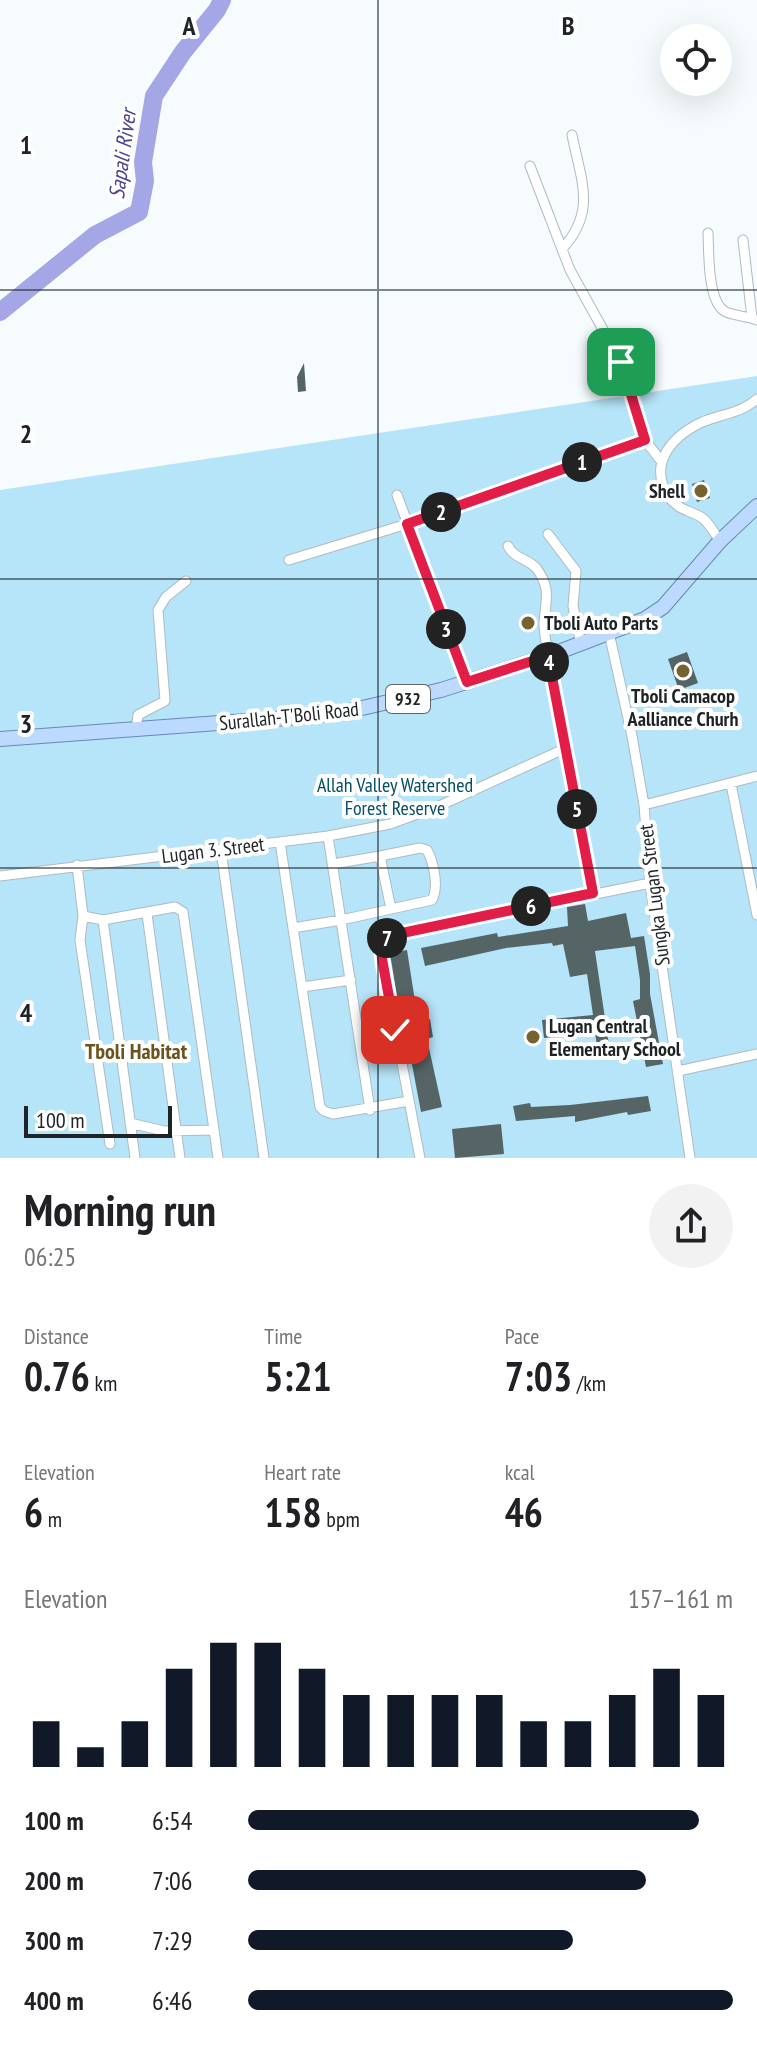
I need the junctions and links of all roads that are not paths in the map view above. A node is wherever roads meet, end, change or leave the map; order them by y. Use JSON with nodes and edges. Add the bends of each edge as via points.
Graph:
{"nodes":[{"id":1,"x":572,"y":135,"type":"dead end"},
{"id":2,"x":530,"y":166,"type":"dead end"},
{"id":3,"x":708,"y":233,"type":"dead end"},
{"id":4,"x":743,"y":240,"type":"dead end"},
{"id":5,"x":562,"y":249,"type":"junction"},
{"id":6,"x":755,"y":319,"type":"edge"},
{"id":7,"x":757,"y":399,"type":"edge"},
{"id":8,"x":645,"y":440,"type":"junction"},
{"id":9,"x":661,"y":461,"type":"junction"},
{"id":10,"x":397,"y":495,"type":"dead end"},
{"id":11,"x":757,"y":506,"type":"edge"},
{"id":12,"x":407,"y":524,"type":"junction"},
{"id":13,"x":548,"y":534,"type":"dead end"},
{"id":14,"x":720,"y":541,"type":"junction"},
{"id":15,"x":508,"y":546,"type":"dead end"},
{"id":16,"x":289,"y":560,"type":"dead end"},
{"id":17,"x":186,"y":581,"type":"dead end"},
{"id":18,"x":609,"y":633,"type":"junction"},
{"id":19,"x":581,"y":644,"type":"junction"},
{"id":20,"x":548,"y":656,"type":"junction"},
{"id":21,"x":467,"y":682,"type":"junction"},
{"id":22,"x":136,"y":730,"type":"junction"},
{"id":23,"x":0,"y":739,"type":"edge"},
{"id":24,"x":566,"y":748,"type":"junction"},
{"id":25,"x":757,"y":776,"type":"edge"},
{"id":26,"x":731,"y":784,"type":"junction"},
{"id":27,"x":644,"y":805,"type":"junction"},
{"id":28,"x":328,"y":836,"type":"junction"},
{"id":29,"x":280,"y":842,"type":"junction"},
{"id":30,"x":221,"y":850,"type":"junction"},
{"id":31,"x":380,"y":856,"type":"junction"},
{"id":32,"x":333,"y":864,"type":"junction"},
{"id":33,"x":77,"y":865,"type":"junction"},
{"id":34,"x":0,"y":876,"type":"edge"},
{"id":35,"x":650,"y":883,"type":"junction"},
{"id":36,"x":593,"y":893,"type":"junction"},
{"id":37,"x":391,"y":909,"type":"junction"},
{"id":38,"x":147,"y":914,"type":"junction"},
{"id":39,"x":757,"y":915,"type":"edge"},
{"id":40,"x":83,"y":916,"type":"junction"},
{"id":41,"x":103,"y":920,"type":"junction"},
{"id":42,"x":341,"y":920,"type":"junction"},
{"id":43,"x":293,"y":928,"type":"junction"},
{"id":44,"x":351,"y":980,"type":"junction"},
{"id":45,"x":302,"y":987,"type":"junction"},
{"id":46,"x":757,"y":1054,"type":"edge"},
{"id":47,"x":678,"y":1071,"type":"junction"},
{"id":48,"x":409,"y":1101,"type":"junction"},
{"id":49,"x":370,"y":1110,"type":"junction"},
{"id":50,"x":130,"y":1123,"type":"junction"},
{"id":51,"x":214,"y":1130,"type":"junction"},
{"id":52,"x":177,"y":1132,"type":"junction"},
{"id":53,"x":110,"y":1144,"type":"dead end"},
{"id":54,"x":135,"y":1158,"type":"edge"},
{"id":55,"x":180,"y":1158,"type":"edge"},
{"id":56,"x":218,"y":1158,"type":"edge"},
{"id":57,"x":264,"y":1158,"type":"edge"},
{"id":58,"x":420,"y":1158,"type":"edge"},
{"id":59,"x":690,"y":1158,"type":"edge"}],
"edges":[{"from":1,"to":5,"type":"street","via":[[584,212]]},
{"from":2,"to":5,"type":"street"},
{"from":3,"to":6,"type":"street","via":[[715,299],[726,312]]},
{"from":4,"to":6,"type":"street"},
{"from":5,"to":8,"type":"street","via":[[621,362]]},
{"from":7,"to":9,"type":"street","via":[[739,412],[688,430],[672,441]]},
{"from":8,"to":9,"type":"street"},
{"from":8,"to":12,"type":"street"},
{"from":9,"to":14,"type":"street","via":[[669,497],[702,517]]},
{"from":10,"to":12,"type":"street"},
{"from":11,"to":14,"type":"main road","name":"Surallah-T'Boli Road","number":"932"},
{"from":12,"to":16,"type":"street"},
{"from":12,"to":21,"type":"street"},
{"from":13,"to":19,"type":"street","via":[[576,571],[573,606]]},
{"from":14,"to":18,"type":"main road","name":"Surallah-T'Boli Road","number":"932","via":[[663,607]]},
{"from":15,"to":20,"type":"street","via":[[533,565],[545,588]]},
{"from":17,"to":22,"type":"street","via":[[158,610],[165,701],[138,715]]},
{"from":18,"to":19,"type":"main road","name":"Surallah-T'Boli Road","number":"932"},
{"from":18,"to":27,"type":"street","name":"Sungka Lugan Street"},
{"from":19,"to":20,"type":"main road","name":"Surallah-T'Boli Road","number":"932"},
{"from":20,"to":21,"type":"main road","name":"Surallah-T'Boli Road","number":"932"},
{"from":20,"to":24,"type":"street"},
{"from":21,"to":22,"type":"main road","name":"Surallah-T'Boli Road","number":"932","via":[[340,713]]},
{"from":22,"to":23,"type":"main road","name":"Surallah-T'Boli Road","number":"932"},
{"from":24,"to":28,"type":"street","name":"Lugan 3. Street","via":[[424,812]]},
{"from":24,"to":36,"type":"street"},
{"from":25,"to":26,"type":"street"},
{"from":26,"to":27,"type":"street"},
{"from":26,"to":39,"type":"street"},
{"from":27,"to":35,"type":"street","name":"Sungka Lugan Street"},
{"from":28,"to":29,"type":"street","name":"Lugan 3. Street"},
{"from":28,"to":32,"type":"street"},
{"from":29,"to":30,"type":"street","name":"Lugan 3. Street"},
{"from":29,"to":43,"type":"street"},
{"from":30,"to":33,"type":"street","name":"Lugan 3. Street"},
{"from":30,"to":57,"type":"street"},
{"from":31,"to":32,"type":"street"},
{"from":31,"to":37,"type":"street"},
{"from":31,"to":37,"type":"street","via":[[420,848],[431,857],[436,888],[432,900]]},
{"from":32,"to":42,"type":"street"},
{"from":33,"to":34,"type":"street","name":"Lugan 3. Street"},
{"from":33,"to":40,"type":"street"},
{"from":35,"to":36,"type":"street"},
{"from":35,"to":47,"type":"street","name":"Sungka Lugan Street"},
{"from":36,"to":48,"type":"street","via":[[388,936],[382,959]]},
{"from":37,"to":42,"type":"street"},
{"from":38,"to":41,"type":"street"},
{"from":38,"to":51,"type":"street","via":[[175,907],[185,917]]},
{"from":38,"to":52,"type":"street"},
{"from":40,"to":41,"type":"street"},
{"from":40,"to":53,"type":"street","via":[[80,940]]},
{"from":41,"to":50,"type":"street"},
{"from":42,"to":43,"type":"street"},
{"from":42,"to":44,"type":"street"},
{"from":43,"to":45,"type":"street"},
{"from":44,"to":45,"type":"street"},
{"from":44,"to":49,"type":"street"},
{"from":45,"to":49,"type":"street","via":[[320,1107],[333,1114]]},
{"from":46,"to":47,"type":"street"},
{"from":47,"to":59,"type":"street","name":"Sungka Lugan Street"},
{"from":48,"to":49,"type":"street"},
{"from":48,"to":58,"type":"street"},
{"from":50,"to":52,"type":"street"},
{"from":50,"to":54,"type":"street"},
{"from":51,"to":52,"type":"street"},
{"from":51,"to":56,"type":"street"},
{"from":52,"to":55,"type":"street"}]}
